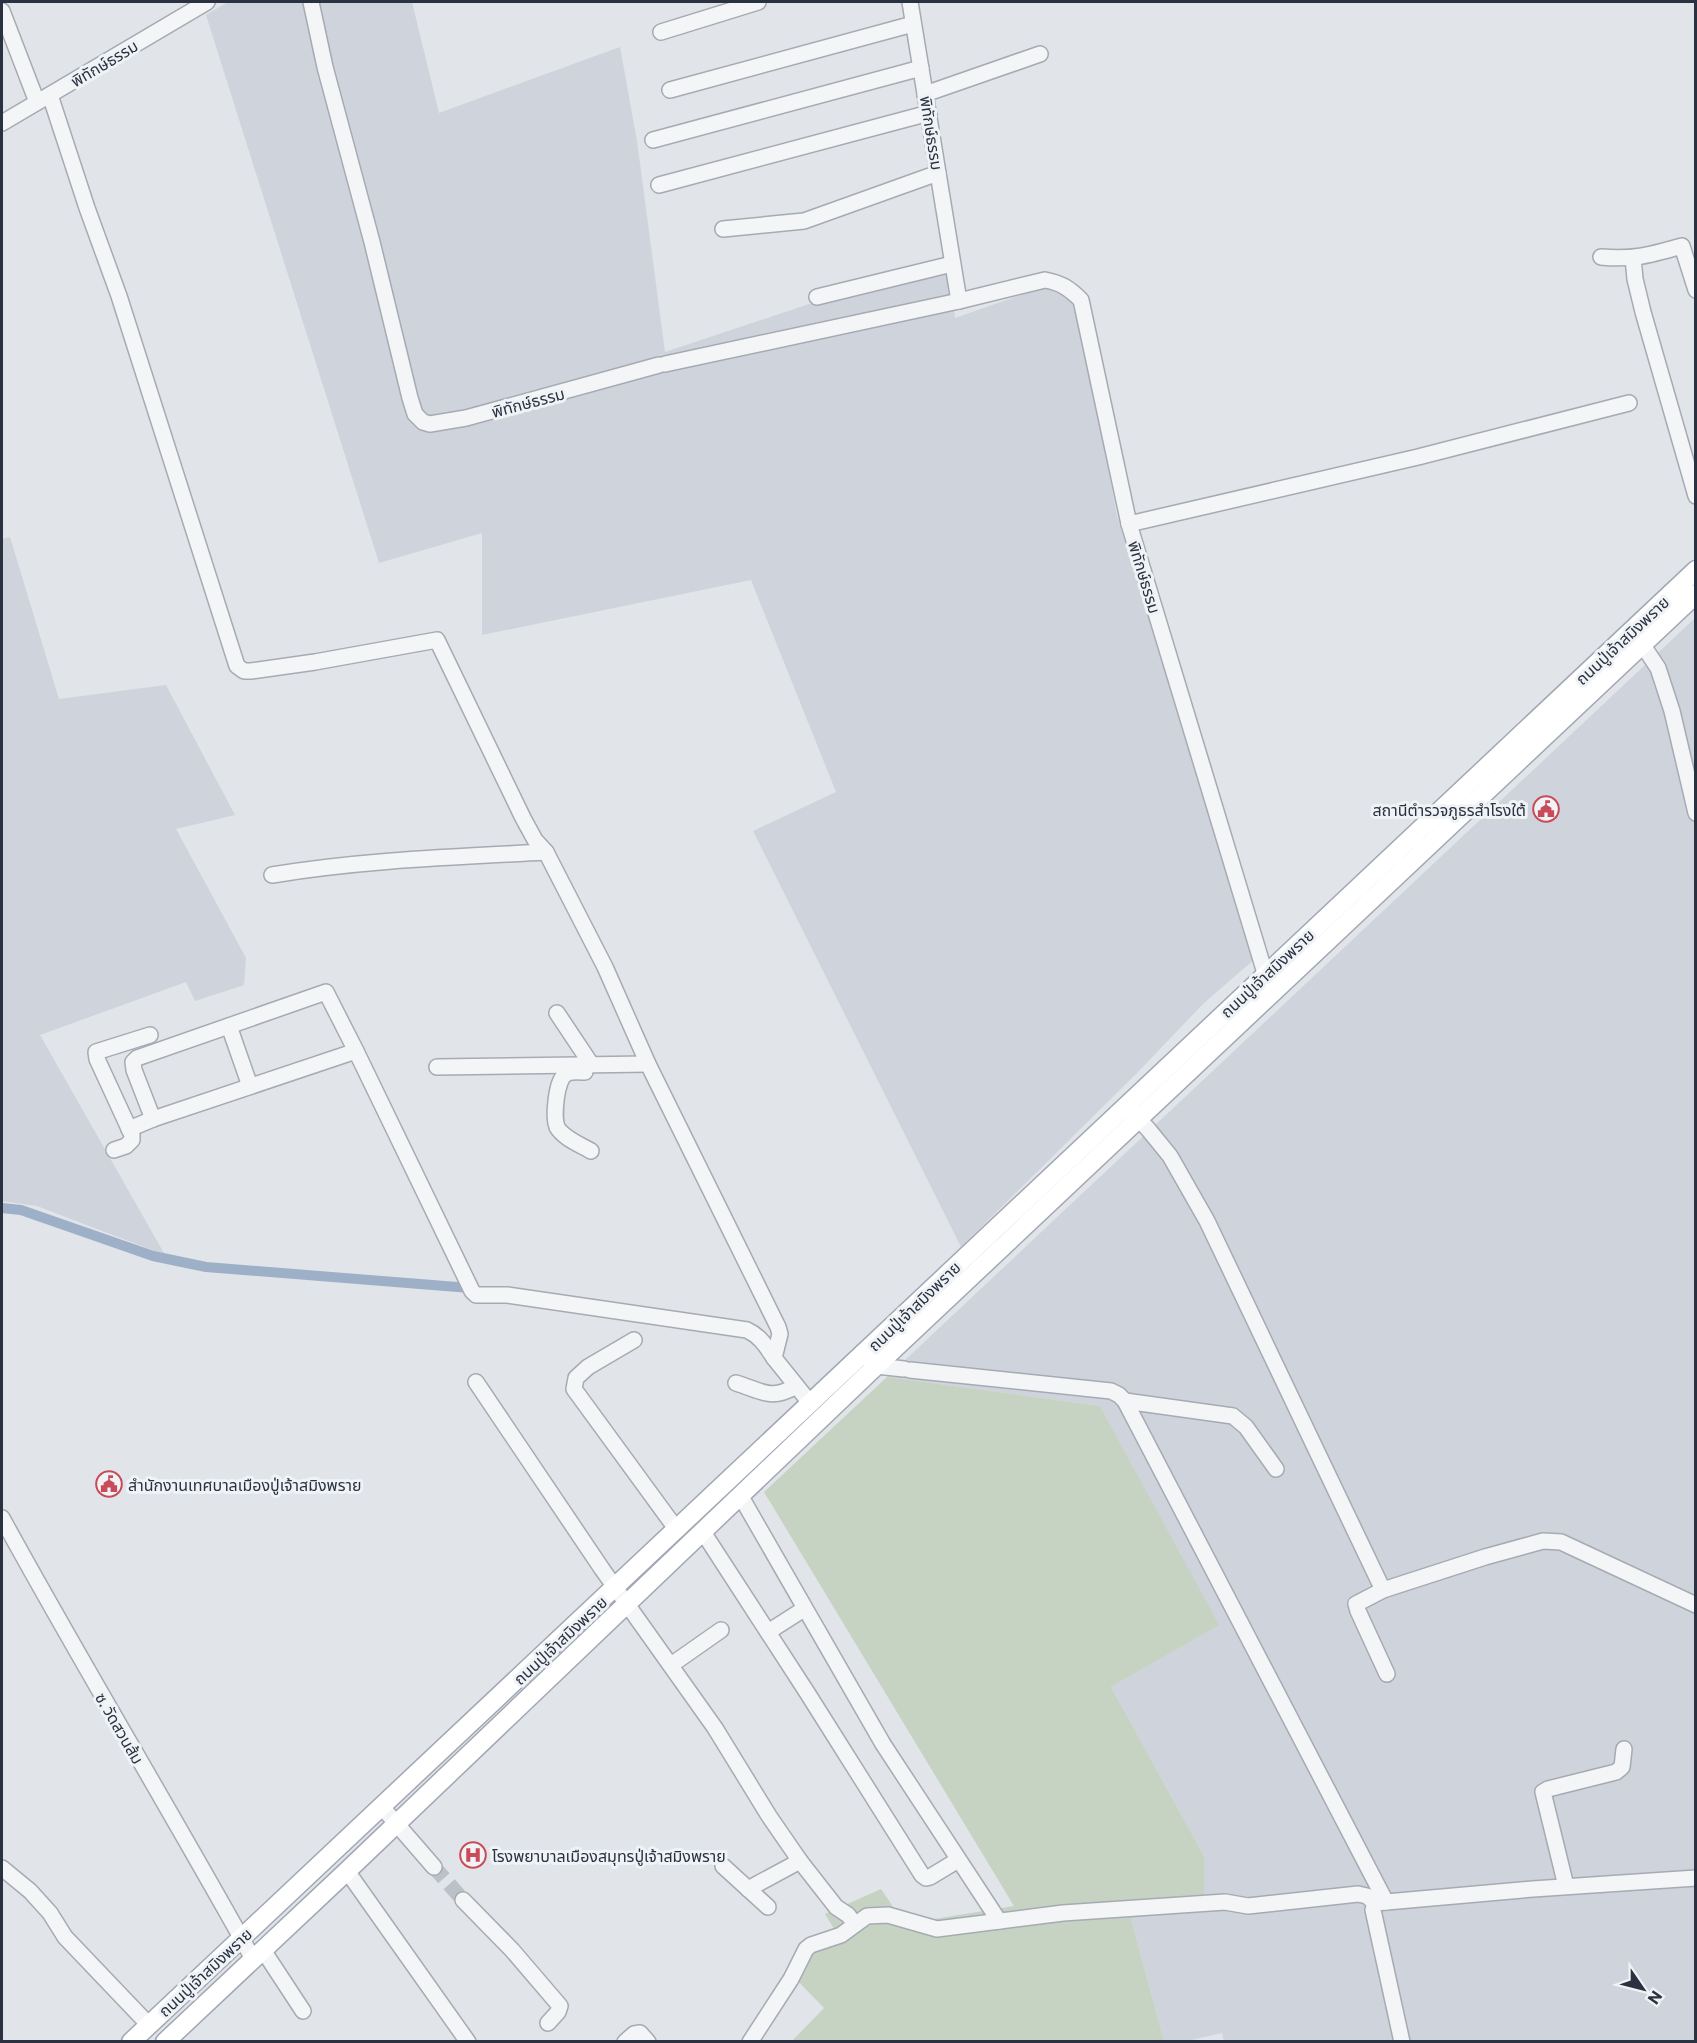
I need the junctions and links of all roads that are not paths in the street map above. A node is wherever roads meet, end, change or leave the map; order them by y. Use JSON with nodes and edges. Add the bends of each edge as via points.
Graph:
{"nodes":[{"id":1,"x":207,"y":2,"type":"edge"},
{"id":2,"x":311,"y":2,"type":"edge"},
{"id":3,"x":758,"y":2,"type":"edge"},
{"id":4,"x":910,"y":2,"type":"edge"},
{"id":5,"x":2,"y":11,"type":"edge"},
{"id":6,"x":913,"y":24,"type":"junction"},
{"id":7,"x":661,"y":33,"type":"dead end"},
{"id":8,"x":1040,"y":54,"type":"dead end"},
{"id":9,"x":921,"y":68,"type":"junction"},
{"id":10,"x":670,"y":90,"type":"dead end"},
{"id":11,"x":926,"y":94,"type":"junction"},
{"id":12,"x":43,"y":99,"type":"junction"},
{"id":13,"x":929,"y":113,"type":"junction"},
{"id":14,"x":2,"y":123,"type":"edge"},
{"id":15,"x":653,"y":140,"type":"dead end"},
{"id":16,"x":938,"y":173,"type":"junction"},
{"id":17,"x":659,"y":185,"type":"dead end"},
{"id":18,"x":723,"y":229,"type":"dead end"},
{"id":19,"x":1600,"y":257,"type":"dead end"},
{"id":20,"x":1633,"y":258,"type":"junction"},
{"id":21,"x":952,"y":264,"type":"junction"},
{"id":22,"x":1695,"y":290,"type":"edge"},
{"id":23,"x":818,"y":297,"type":"dead end"},
{"id":24,"x":959,"y":301,"type":"junction"},
{"id":25,"x":1629,"y":403,"type":"dead end"},
{"id":26,"x":1695,"y":496,"type":"edge"},
{"id":27,"x":1129,"y":524,"type":"junction"},
{"id":28,"x":1695,"y":570,"type":"edge"},
{"id":29,"x":1695,"y":594,"type":"edge"},
{"id":30,"x":1637,"y":638,"type":"junction"},
{"id":31,"x":1508,"y":758,"type":"junction"},
{"id":32,"x":1695,"y":813,"type":"edge"},
{"id":33,"x":546,"y":852,"type":"junction"},
{"id":34,"x":272,"y":875,"type":"dead end"},
{"id":35,"x":1266,"y":974,"type":"junction"},
{"id":36,"x":1271,"y":993,"type":"junction"},
{"id":37,"x":557,"y":1012,"type":"dead end"},
{"id":38,"x":229,"y":1026,"type":"junction"},
{"id":39,"x":150,"y":1035,"type":"dead end"},
{"id":40,"x":356,"y":1050,"type":"junction"},
{"id":41,"x":615,"y":1063,"type":"junction"},
{"id":42,"x":591,"y":1064,"type":"junction"},
{"id":43,"x":648,"y":1064,"type":"junction"},
{"id":44,"x":436,"y":1067,"type":"dead end"},
{"id":45,"x":250,"y":1086,"type":"junction"},
{"id":46,"x":1131,"y":1112,"type":"junction"},
{"id":47,"x":153,"y":1119,"type":"junction"},
{"id":48,"x":129,"y":1129,"type":"junction"},
{"id":49,"x":114,"y":1150,"type":"dead end"},
{"id":50,"x":591,"y":1151,"type":"dead end"},
{"id":51,"x":634,"y":1340,"type":"dead end"},
{"id":52,"x":774,"y":1358,"type":"junction"},
{"id":53,"x":870,"y":1359,"type":"junction"},
{"id":54,"x":476,"y":1382,"type":"dead end"},
{"id":55,"x":736,"y":1383,"type":"dead end"},
{"id":56,"x":796,"y":1386,"type":"junction"},
{"id":57,"x":1125,"y":1401,"type":"junction"},
{"id":58,"x":810,"y":1404,"type":"junction"},
{"id":59,"x":1275,"y":1469,"type":"dead end"},
{"id":60,"x":740,"y":1495,"type":"junction"},
{"id":61,"x":2,"y":1518,"type":"edge"},
{"id":62,"x":676,"y":1530,"type":"junction"},
{"id":63,"x":703,"y":1532,"type":"junction"},
{"id":64,"x":615,"y":1588,"type":"junction"},
{"id":65,"x":1383,"y":1590,"type":"junction"},
{"id":66,"x":627,"y":1603,"type":"junction"},
{"id":67,"x":1695,"y":1605,"type":"edge"},
{"id":68,"x":804,"y":1609,"type":"junction"},
{"id":69,"x":721,"y":1630,"type":"dead end"},
{"id":70,"x":768,"y":1632,"type":"junction"},
{"id":71,"x":671,"y":1665,"type":"junction"},
{"id":72,"x":1388,"y":1674,"type":"dead end"},
{"id":73,"x":1624,"y":1749,"type":"dead end"},
{"id":74,"x":382,"y":1807,"type":"junction"},
{"id":75,"x":397,"y":1824,"type":"junction"},
{"id":76,"x":958,"y":1860,"type":"junction"},
{"id":77,"x":800,"y":1861,"type":"junction"},
{"id":78,"x":723,"y":1866,"type":"dead end"},
{"id":79,"x":434,"y":1867,"type":"tunnel mouth"},
{"id":80,"x":2,"y":1868,"type":"edge"},
{"id":81,"x":347,"y":1871,"type":"junction"},
{"id":82,"x":1695,"y":1878,"type":"edge"},
{"id":83,"x":1566,"y":1886,"type":"junction"},
{"id":84,"x":748,"y":1889,"type":"junction"},
{"id":85,"x":463,"y":1900,"type":"tunnel mouth"},
{"id":86,"x":1380,"y":1903,"type":"junction"},
{"id":87,"x":768,"y":1907,"type":"dead end"},
{"id":88,"x":996,"y":1917,"type":"junction"},
{"id":89,"x":852,"y":1920,"type":"junction"},
{"id":90,"x":242,"y":1937,"type":"junction"},
{"id":91,"x":258,"y":1954,"type":"junction"},
{"id":92,"x":303,"y":2011,"type":"dead end"},
{"id":93,"x":548,"y":2023,"type":"dead end"},
{"id":94,"x":149,"y":2025,"type":"junction"},
{"id":95,"x":131,"y":2042,"type":"edge"},
{"id":96,"x":165,"y":2042,"type":"edge"},
{"id":97,"x":468,"y":2042,"type":"edge"},
{"id":98,"x":625,"y":2042,"type":"edge"},
{"id":99,"x":648,"y":2042,"type":"edge"},
{"id":100,"x":750,"y":2042,"type":"edge"},
{"id":101,"x":1402,"y":2042,"type":"edge"}],
"edges":[{"from":1,"to":12,"type":"street","name":"พิทักษ์ธรรม"},
{"from":2,"to":24,"type":"street","name":"พิทักษ์ธรรม","via":[[415,414],[423,422],[466,418],[662,364]]},
{"from":3,"to":7,"type":"street"},
{"from":4,"to":6,"type":"street","name":"พิทักษ์ธรรม"},
{"from":5,"to":12,"type":"street"},
{"from":6,"to":9,"type":"street","name":"พิทักษ์ธรรม"},
{"from":6,"to":10,"type":"street"},
{"from":8,"to":11,"type":"street"},
{"from":9,"to":11,"type":"street","name":"พิทักษ์ธรรม"},
{"from":9,"to":15,"type":"street"},
{"from":11,"to":13,"type":"street","name":"พิทักษ์ธรรม"},
{"from":12,"to":14,"type":"street","name":"พิทักษ์ธรรม"},
{"from":12,"to":33,"type":"street","via":[[119,296],[237,666],[251,671],[437,640],[535,840]]},
{"from":13,"to":16,"type":"street","name":"พิทักษ์ธรรม"},
{"from":13,"to":17,"type":"street"},
{"from":16,"to":18,"type":"street","via":[[804,221]]},
{"from":16,"to":21,"type":"street","name":"พิทักษ์ธรรม"},
{"from":19,"to":20,"type":"street"},
{"from":20,"to":22,"type":"street","via":[[1682,246]]},
{"from":20,"to":26,"type":"street","via":[[1643,312]]},
{"from":21,"to":23,"type":"street"},
{"from":21,"to":24,"type":"street","name":"พิทักษ์ธรรม"},
{"from":24,"to":27,"type":"street","name":"พิทักษ์ธรรม","via":[[1045,280],[1070,289],[1081,300]]},
{"from":25,"to":27,"type":"street"},
{"from":27,"to":35,"type":"street","name":"พิทักษ์ธรรม"},
{"from":28,"to":30,"type":"main road","name":"ถนนปู่เจ้าสมิงพราย"},
{"from":29,"to":30,"type":"main road","name":"ถนนปู่เจ้าสมิงพราย"},
{"from":30,"to":31,"type":"main road","name":"ถนนปู่เจ้าสมิงพราย"},
{"from":30,"to":32,"type":"street","via":[[1658,668]]},
{"from":31,"to":35,"type":"main road","name":"ถนนปู่เจ้าสมิงพราย"},
{"from":31,"to":36,"type":"main road","name":"ถนนปู่เจ้าสมิงพราย"},
{"from":33,"to":34,"type":"street","via":[[416,859]]},
{"from":33,"to":43,"type":"street","via":[[605,967]]},
{"from":35,"to":36,"type":"street","name":"พิทักษ์ธรรม"},
{"from":35,"to":46,"type":"main road","name":"ถนนปู่เจ้าสมิงพราย"},
{"from":36,"to":46,"type":"main road","name":"ถนนปู่เจ้าสมิงพราย"},
{"from":37,"to":42,"type":"street"},
{"from":38,"to":40,"type":"street","via":[[326,992]]},
{"from":38,"to":45,"type":"street"},
{"from":38,"to":47,"type":"street","via":[[133,1062]]},
{"from":39,"to":48,"type":"street","via":[[100,1049],[96,1054]]},
{"from":40,"to":45,"type":"street"},
{"from":40,"to":52,"type":"street","via":[[471,1291],[747,1330],[763,1342]]},
{"from":41,"to":42,"type":"street"},
{"from":41,"to":43,"type":"street"},
{"from":41,"to":50,"type":"street","via":[[604,1070],[566,1074],[559,1085],[555,1117],[558,1128]]},
{"from":42,"to":44,"type":"street"},
{"from":43,"to":52,"type":"street","via":[[778,1327]]},
{"from":45,"to":47,"type":"street"},
{"from":46,"to":53,"type":"main road","name":"ถนนปู่เจ้าสมิงพราย"},
{"from":46,"to":65,"type":"street","via":[[1170,1156],[1207,1221]]},
{"from":47,"to":48,"type":"street"},
{"from":48,"to":49,"type":"street","via":[[132,1140]]},
{"from":51,"to":62,"type":"street","via":[[588,1367],[576,1378],[574,1389]]},
{"from":52,"to":56,"type":"street"},
{"from":53,"to":57,"type":"street","via":[[907,1369],[1111,1391]]},
{"from":53,"to":58,"type":"main road","name":"ถนนปู่เจ้าสมิงพราย"},
{"from":53,"to":60,"type":"main road","name":"ถนนปู่เจ้าสมิงพราย"},
{"from":54,"to":64,"type":"street"},
{"from":55,"to":56,"type":"street","via":[[773,1395]]},
{"from":56,"to":58,"type":"street"},
{"from":57,"to":59,"type":"street","via":[[1233,1416],[1246,1427]]},
{"from":57,"to":86,"type":"street"},
{"from":58,"to":62,"type":"main road","name":"ถนนปู่เจ้าสมิงพราย"},
{"from":60,"to":63,"type":"main road","name":"ถนนปู่เจ้าสมิงพราย"},
{"from":60,"to":68,"type":"street"},
{"from":61,"to":90,"type":"street","name":"ซ. วัดสวนส้ม"},
{"from":62,"to":64,"type":"main road","name":"ถนนปู่เจ้าสมิงพราย"},
{"from":63,"to":66,"type":"main road","name":"ถนนปู่เจ้าสมิงพราย"},
{"from":63,"to":70,"type":"street"},
{"from":64,"to":66,"type":"street"},
{"from":64,"to":74,"type":"main road","name":"ถนนปู่เจ้าสมิงพราย"},
{"from":65,"to":67,"type":"street","via":[[1543,1541],[1561,1542]]},
{"from":65,"to":72,"type":"street","via":[[1356,1605]]},
{"from":66,"to":71,"type":"street"},
{"from":66,"to":75,"type":"main road","name":"ถนนปู่เจ้าสมิงพราย"},
{"from":68,"to":70,"type":"street"},
{"from":68,"to":76,"type":"street"},
{"from":69,"to":71,"type":"street"},
{"from":70,"to":76,"type":"street","via":[[922,1875],[930,1877]]},
{"from":71,"to":77,"type":"street"},
{"from":73,"to":83,"type":"street","via":[[1622,1767],[1616,1772],[1542,1792]]},
{"from":74,"to":75,"type":"street"},
{"from":74,"to":90,"type":"main road","name":"ถนนปู่เจ้าสมิงพราย"},
{"from":75,"to":79,"type":"street"},
{"from":75,"to":81,"type":"main road","name":"ถนนปู่เจ้าสมิงพราย"},
{"from":76,"to":88,"type":"street"},
{"from":77,"to":84,"type":"street"},
{"from":77,"to":89,"type":"street"},
{"from":78,"to":84,"type":"street"},
{"from":80,"to":94,"type":"street","via":[[50,1912],[65,1937]]},
{"from":81,"to":91,"type":"main road","name":"ถนนปู่เจ้าสมิงพราย"},
{"from":81,"to":97,"type":"street"},
{"from":82,"to":83,"type":"street"},
{"from":83,"to":86,"type":"street"},
{"from":84,"to":87,"type":"street"},
{"from":85,"to":93,"type":"street","via":[[560,2006]]},
{"from":86,"to":88,"type":"street","via":[[1358,1893],[1248,1906],[1225,1902]]},
{"from":86,"to":101,"type":"street","via":[[1373,1910]]},
{"from":88,"to":89,"type":"street","via":[[937,1929],[881,1914]]},
{"from":89,"to":100,"type":"street","via":[[841,1935],[806,1949]]},
{"from":90,"to":91,"type":"street","name":"ซ. วัดสวนส้ม"},
{"from":90,"to":94,"type":"main road","name":"ถนนปู่เจ้าสมิงพราย"},
{"from":91,"to":92,"type":"street","name":"ซ. วัดสวนส้ม"},
{"from":91,"to":96,"type":"main road","name":"ถนนปู่เจ้าสมิงพราย"},
{"from":94,"to":95,"type":"main road","name":"ถนนปู่เจ้าสมิงพราย"},
{"from":98,"to":99,"type":"street","via":[[640,2033]]}]}
